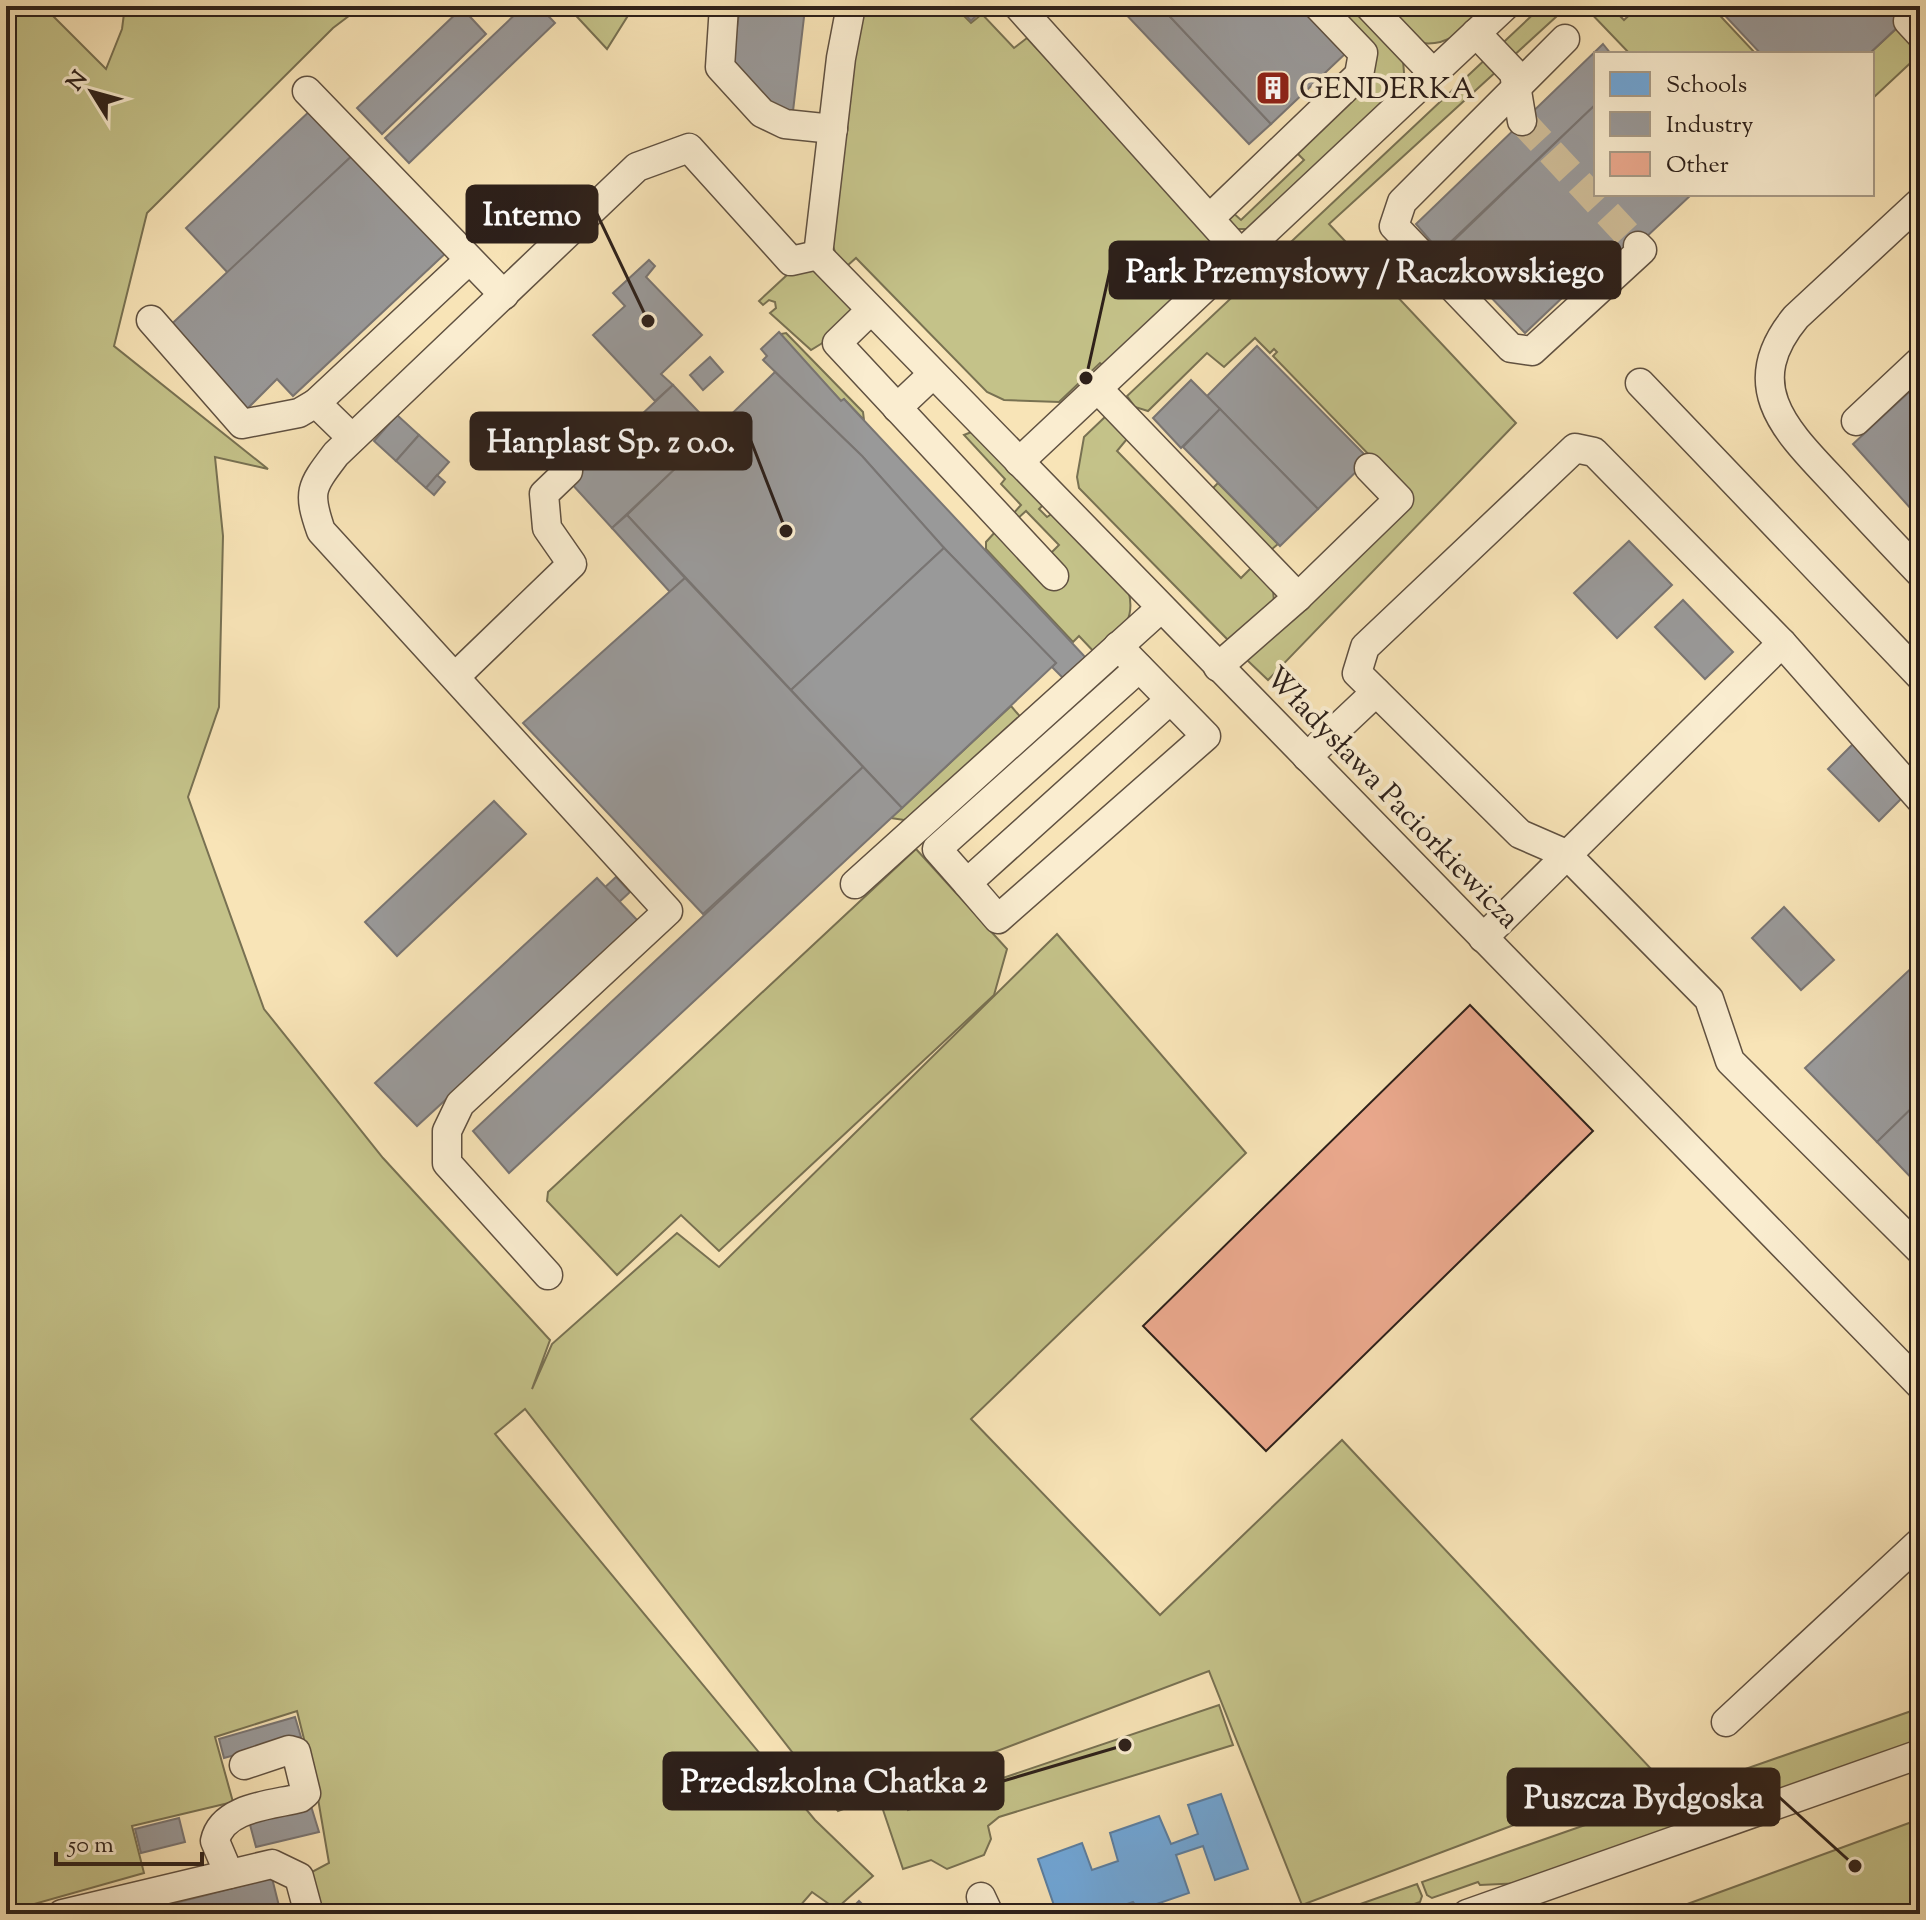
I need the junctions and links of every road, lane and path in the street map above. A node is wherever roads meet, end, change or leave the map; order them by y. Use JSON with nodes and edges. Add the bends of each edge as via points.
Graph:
{"nodes":[{"id":1,"x":724,"y":6,"type":"edge"},
{"id":2,"x":851,"y":6,"type":"edge"},
{"id":3,"x":1018,"y":6,"type":"edge"},
{"id":4,"x":1318,"y":6,"type":"edge"},
{"id":5,"x":1369,"y":6,"type":"edge"},
{"id":6,"x":1505,"y":6,"type":"edge"},
{"id":7,"x":1476,"y":33,"type":"junction"},
{"id":8,"x":1565,"y":39,"type":"dead end"},
{"id":9,"x":1433,"y":73,"type":"junction"},
{"id":10,"x":307,"y":91,"type":"dead end"},
{"id":11,"x":1515,"y":91,"type":"junction"},
{"id":12,"x":1522,"y":121,"type":"tunnel mouth"},
{"id":13,"x":833,"y":129,"type":"junction"},
{"id":14,"x":1920,"y":202,"type":"edge"},
{"id":15,"x":1210,"y":218,"type":"junction"},
{"id":16,"x":1638,"y":246,"type":"dead end"},
{"id":17,"x":1241,"y":254,"type":"junction"},
{"id":18,"x":818,"y":255,"type":"junction"},
{"id":19,"x":469,"y":260,"type":"junction"},
{"id":20,"x":504,"y":295,"type":"junction"},
{"id":21,"x":871,"y":310,"type":"junction"},
{"id":22,"x":151,"y":320,"type":"dead end"},
{"id":23,"x":1920,"y":361,"type":"edge"},
{"id":24,"x":933,"y":374,"type":"junction"},
{"id":25,"x":1640,"y":383,"type":"dead end"},
{"id":26,"x":1098,"y":389,"type":"junction"},
{"id":27,"x":316,"y":403,"type":"junction"},
{"id":28,"x":897,"y":408,"type":"junction"},
{"id":29,"x":1856,"y":421,"type":"dead end"},
{"id":30,"x":352,"y":438,"type":"junction"},
{"id":31,"x":1019,"y":462,"type":"junction"},
{"id":32,"x":1369,"y":468,"type":"dead end"},
{"id":33,"x":568,"y":471,"type":"dead end"},
{"id":34,"x":1920,"y":573,"type":"edge"},
{"id":35,"x":1054,"y":576,"type":"dead end"},
{"id":36,"x":1298,"y":597,"type":"junction"},
{"id":37,"x":1161,"y":608,"type":"junction"},
{"id":38,"x":1782,"y":643,"type":"junction"},
{"id":39,"x":1118,"y":646,"type":"junction"},
{"id":40,"x":1218,"y":667,"type":"junction"},
{"id":41,"x":1139,"y":668,"type":"junction"},
{"id":42,"x":456,"y":676,"type":"junction"},
{"id":43,"x":1920,"y":676,"type":"edge"},
{"id":44,"x":1376,"y":692,"type":"junction"},
{"id":45,"x":1170,"y":700,"type":"junction"},
{"id":46,"x":1307,"y":757,"type":"junction"},
{"id":47,"x":1920,"y":799,"type":"edge"},
{"id":48,"x":1566,"y":854,"type":"junction"},
{"id":49,"x":967,"y":883,"type":"junction"},
{"id":50,"x":855,"y":884,"type":"dead end"},
{"id":51,"x":1483,"y":938,"type":"junction"},
{"id":52,"x":1920,"y":1250,"type":"edge"},
{"id":53,"x":548,"y":1275,"type":"dead end"},
{"id":54,"x":1920,"y":1385,"type":"edge"},
{"id":55,"x":1920,"y":1542,"type":"edge"},
{"id":56,"x":1726,"y":1722,"type":"dead end"},
{"id":57,"x":1920,"y":1754,"type":"edge"},
{"id":58,"x":244,"y":1765,"type":"dead end"},
{"id":59,"x":229,"y":1874,"type":"junction"},
{"id":60,"x":62,"y":1914,"type":"edge"},
{"id":61,"x":309,"y":1914,"type":"edge"},
{"id":62,"x":1467,"y":1914,"type":"edge"}],
"edges":[{"from":1,"to":13,"type":"street","via":[[720,67],[762,113],[785,124]]},
{"from":2,"to":13,"type":"street"},
{"from":3,"to":15,"type":"street"},
{"from":4,"to":15,"type":"street","via":[[1363,53],[1359,75]]},
{"from":5,"to":9,"type":"street"},
{"from":6,"to":7,"type":"street"},
{"from":7,"to":9,"type":"street"},
{"from":7,"to":11,"type":"street","via":[[1514,73]]},
{"from":8,"to":11,"type":"street"},
{"from":9,"to":17,"type":"street"},
{"from":10,"to":19,"type":"street"},
{"from":11,"to":12,"type":"street"},
{"from":11,"to":16,"type":"street","via":[[1402,202],[1394,226],[1511,348],[1532,351],[1642,250]]},
{"from":13,"to":18,"type":"street"},
{"from":14,"to":34,"type":"street","via":[[1796,317],[1775,348],[1770,371],[1775,406],[1793,437]]},
{"from":15,"to":17,"type":"street"},
{"from":17,"to":26,"type":"street"},
{"from":18,"to":20,"type":"street","via":[[791,261],[689,148],[637,167]]},
{"from":18,"to":21,"type":"street","name":"Władysława Paciorkiewicza"},
{"from":19,"to":20,"type":"street"},
{"from":19,"to":27,"type":"street"},
{"from":20,"to":30,"type":"street"},
{"from":21,"to":24,"type":"street","name":"Władysława Paciorkiewicza"},
{"from":21,"to":28,"type":"street","via":[[837,343]]},
{"from":22,"to":27,"type":"street","via":[[242,424],[299,413]]},
{"from":23,"to":29,"type":"street"},
{"from":24,"to":28,"type":"street"},
{"from":24,"to":31,"type":"street","name":"Władysława Paciorkiewicza"},
{"from":25,"to":43,"type":"street"},
{"from":26,"to":31,"type":"street"},
{"from":26,"to":36,"type":"street"},
{"from":27,"to":30,"type":"street"},
{"from":28,"to":35,"type":"street"},
{"from":30,"to":42,"type":"street","via":[[317,479],[311,502],[321,531]]},
{"from":31,"to":37,"type":"street","name":"Władysława Paciorkiewicza"},
{"from":32,"to":36,"type":"street","via":[[1399,499]]},
{"from":33,"to":42,"type":"street","via":[[544,494],[547,528],[572,564]]},
{"from":36,"to":40,"type":"street"},
{"from":37,"to":39,"type":"street"},
{"from":37,"to":40,"type":"street","name":"Władysława Paciorkiewicza"},
{"from":38,"to":44,"type":"street","via":[[1594,452],[1575,448],[1365,647],[1357,673]]},
{"from":38,"to":47,"type":"street"},
{"from":38,"to":48,"type":"street"},
{"from":39,"to":41,"type":"street"},
{"from":39,"to":50,"type":"street"},
{"from":40,"to":46,"type":"street","name":"Władysława Paciorkiewicza"},
{"from":41,"to":45,"type":"street"},
{"from":41,"to":49,"type":"street","via":[[937,849]]},
{"from":42,"to":53,"type":"street","via":[[668,911],[460,1104],[447,1131],[447,1163]]},
{"from":44,"to":46,"type":"street"},
{"from":44,"to":48,"type":"street","via":[[1520,834]]},
{"from":45,"to":49,"type":"street"},
{"from":45,"to":49,"type":"street","via":[[1206,736],[998,919]]},
{"from":46,"to":51,"type":"street","name":"Władysława Paciorkiewicza"},
{"from":48,"to":51,"type":"street"},
{"from":48,"to":52,"type":"street","via":[[1709,999],[1730,1061]]},
{"from":51,"to":54,"type":"street","name":"Władysława Paciorkiewicza"},
{"from":55,"to":56,"type":"street"},
{"from":57,"to":62,"type":"street"},
{"from":58,"to":59,"type":"street","via":[[296,1752],[306,1793],[239,1813],[221,1828],[215,1841]]},
{"from":59,"to":60,"type":"street"},
{"from":59,"to":61,"type":"street","via":[[272,1864],[299,1877]]}]}
